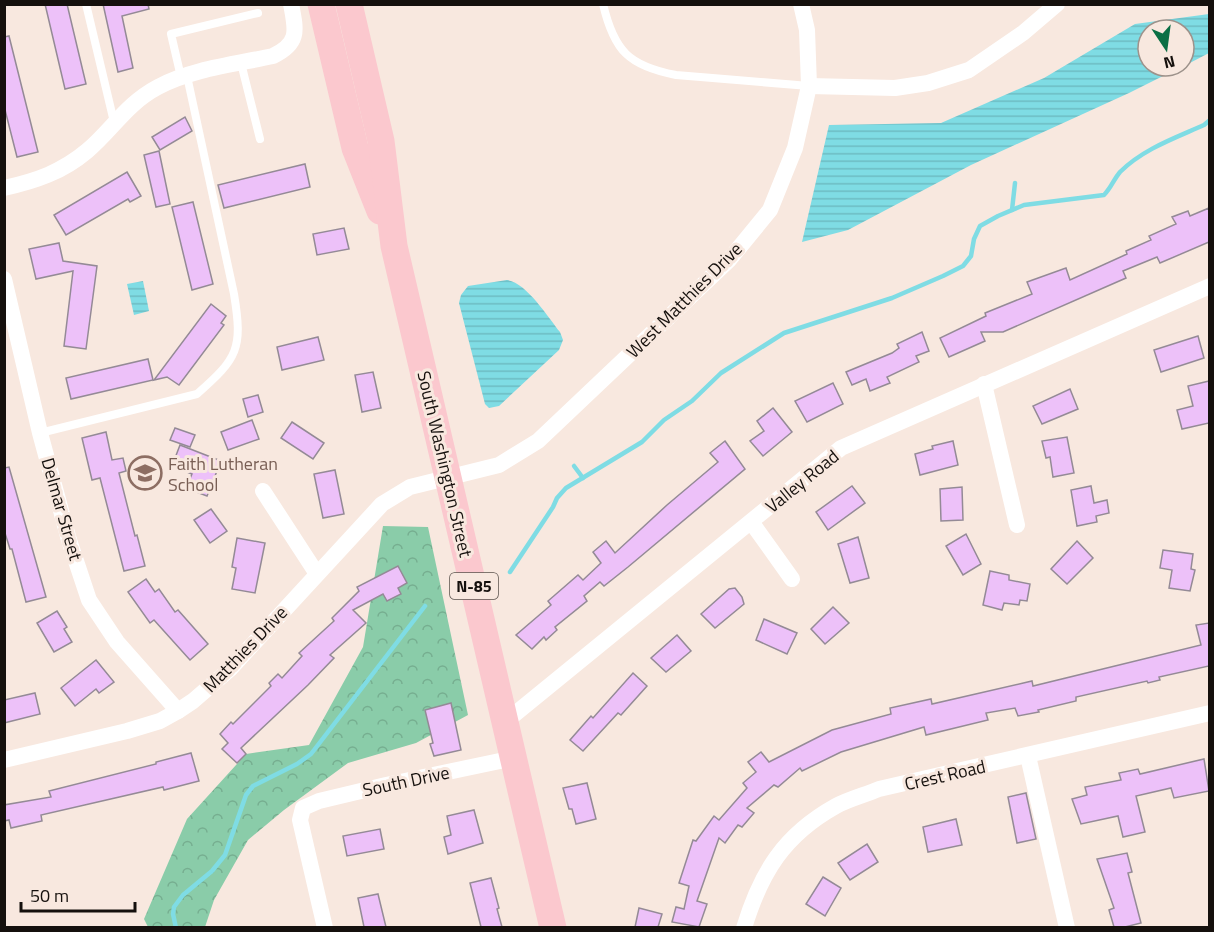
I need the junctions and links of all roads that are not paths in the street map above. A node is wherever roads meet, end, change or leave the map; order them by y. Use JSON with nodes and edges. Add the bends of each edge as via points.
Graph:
{"nodes":[{"id":1,"x":86,"y":4,"type":"edge"},
{"id":2,"x":291,"y":4,"type":"edge"},
{"id":3,"x":321,"y":4,"type":"edge"},
{"id":4,"x":349,"y":4,"type":"edge"},
{"id":5,"x":603,"y":4,"type":"edge"},
{"id":6,"x":801,"y":4,"type":"edge"},
{"id":7,"x":1057,"y":4,"type":"edge"},
{"id":8,"x":258,"y":13,"type":"dead end"},
{"id":9,"x":242,"y":63,"type":"junction"},
{"id":10,"x":184,"y":76,"type":"junction"},
{"id":11,"x":809,"y":86,"type":"junction"},
{"id":12,"x":114,"y":122,"type":"junction"},
{"id":13,"x":260,"y":139,"type":"dead end"},
{"id":14,"x":4,"y":188,"type":"edge"},
{"id":15,"x":394,"y":246,"type":"junction"},
{"id":16,"x":4,"y":279,"type":"edge"},
{"id":17,"x":1209,"y":285,"type":"edge"},
{"id":18,"x":984,"y":384,"type":"junction"},
{"id":19,"x":40,"y":433,"type":"junction"},
{"id":20,"x":448,"y":477,"type":"junction"},
{"id":21,"x":263,"y":491,"type":"dead end"},
{"id":22,"x":752,"y":523,"type":"junction"},
{"id":23,"x":1017,"y":525,"type":"dead end"},
{"id":24,"x":317,"y":574,"type":"junction"},
{"id":25,"x":792,"y":579,"type":"dead end"},
{"id":26,"x":178,"y":711,"type":"junction"},
{"id":27,"x":1209,"y":714,"type":"edge"},
{"id":28,"x":505,"y":722,"type":"junction"},
{"id":29,"x":1028,"y":756,"type":"junction"},
{"id":30,"x":514,"y":758,"type":"junction"},
{"id":31,"x":4,"y":760,"type":"edge"},
{"id":32,"x":325,"y":927,"type":"edge"},
{"id":33,"x":552,"y":927,"type":"edge"},
{"id":34,"x":744,"y":927,"type":"edge"},
{"id":35,"x":1067,"y":927,"type":"edge"}],
"edges":[{"from":1,"to":12,"type":"lane"},
{"from":2,"to":9,"type":"street","via":[[294,39],[285,50]]},
{"from":3,"to":15,"type":"main road","name":"South Washington Street","number":"N-85","via":[[355,148]]},
{"from":4,"to":15,"type":"main road","name":"South Washington Street","number":"N-85","via":[[381,141]]},
{"from":5,"to":11,"type":"lane","via":[[609,31],[623,51],[655,71]]},
{"from":6,"to":11,"type":"street","name":"West Matthies Drive","via":[[807,30]]},
{"from":7,"to":11,"type":"street","via":[[969,70],[895,88]]},
{"from":8,"to":10,"type":"lane","via":[[171,34]]},
{"from":9,"to":10,"type":"street"},
{"from":9,"to":13,"type":"lane"},
{"from":10,"to":12,"type":"street","via":[[139,99]]},
{"from":10,"to":19,"type":"lane","via":[[234,294],[239,327],[235,354],[197,394]]},
{"from":11,"to":20,"type":"street","name":"West Matthies Drive","via":[[795,148],[770,210],[729,260],[537,441],[499,465]]},
{"from":12,"to":14,"type":"street","via":[[88,150],[61,170],[34,182]]},
{"from":15,"to":20,"type":"main road","name":"South Washington Street","number":"N-85"},
{"from":16,"to":19,"type":"street","name":"Delmar Street"},
{"from":17,"to":18,"type":"street","name":"Valley Road"},
{"from":18,"to":22,"type":"street","name":"Valley Road","via":[[842,448]]},
{"from":18,"to":23,"type":"street"},
{"from":19,"to":26,"type":"street","name":"Delmar Street","via":[[89,600],[117,642]]},
{"from":20,"to":24,"type":"street","name":"Matthies Drive","via":[[410,487],[382,504]]},
{"from":20,"to":28,"type":"main road","name":"South Washington Street","number":"N-85"},
{"from":21,"to":24,"type":"street"},
{"from":22,"to":25,"type":"street"},
{"from":22,"to":28,"type":"street","name":"Valley Road"},
{"from":24,"to":26,"type":"street","name":"Matthies Drive","via":[[230,669]]},
{"from":26,"to":31,"type":"street","name":"Matthies Drive","via":[[126,731]]},
{"from":27,"to":29,"type":"street","name":"Crest Road"},
{"from":28,"to":30,"type":"main road","name":"South Washington Street","number":"N-85"},
{"from":29,"to":34,"type":"street","name":"Crest Road","via":[[879,789],[838,805],[808,824],[784,846],[766,872]]},
{"from":29,"to":35,"type":"street"},
{"from":30,"to":32,"type":"street","name":"South Drive","via":[[319,801],[303,808],[300,820]]},
{"from":30,"to":33,"type":"main road","name":"South Washington Street","number":"N-85"}]}
